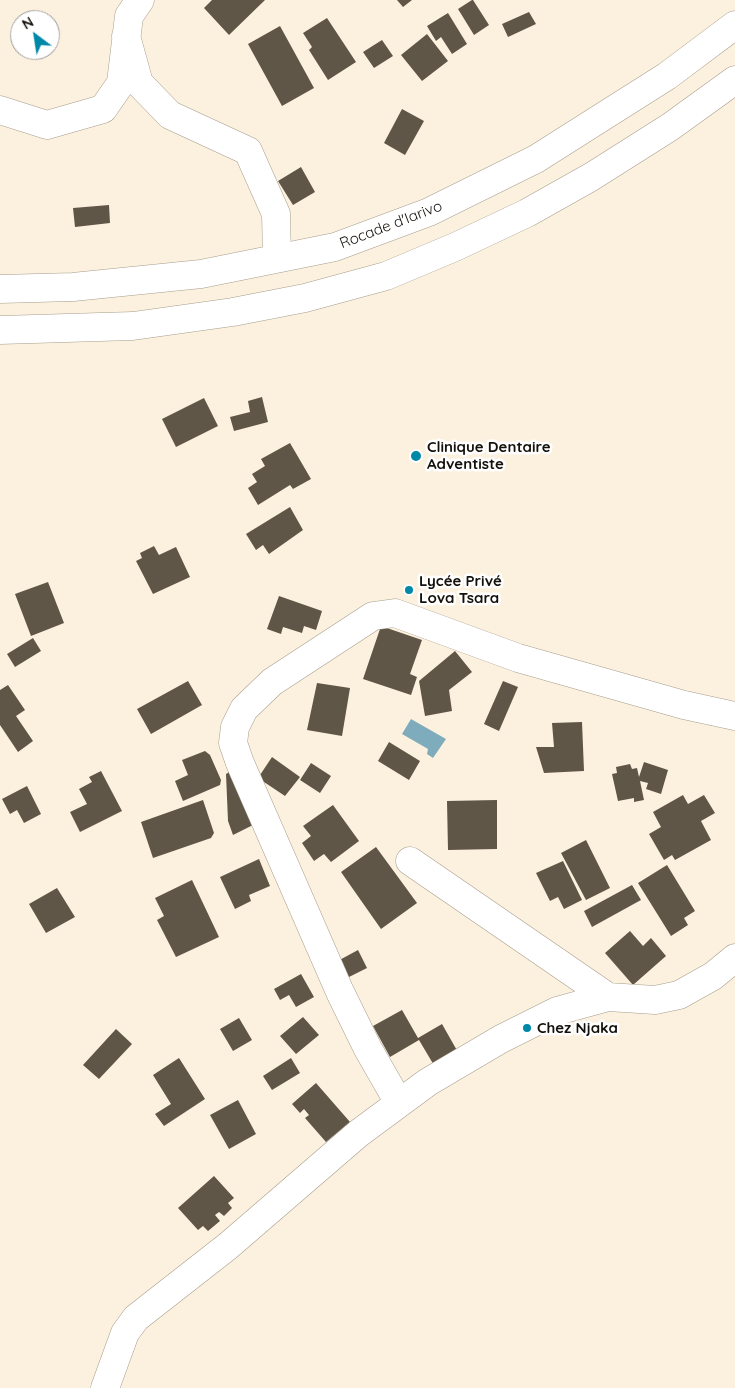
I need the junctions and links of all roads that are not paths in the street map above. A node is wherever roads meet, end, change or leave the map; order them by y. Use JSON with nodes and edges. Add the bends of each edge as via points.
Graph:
{"nodes":[{"id":1,"x":140,"y":0,"type":"edge"},
{"id":2,"x":735,"y":25,"type":"edge"},
{"id":3,"x":126,"y":36,"type":"junction"},
{"id":4,"x":735,"y":80,"type":"edge"},
{"id":5,"x":0,"y":110,"type":"edge"},
{"id":6,"x":278,"y":258,"type":"junction"},
{"id":7,"x":0,"y":288,"type":"edge"},
{"id":8,"x":0,"y":330,"type":"edge"},
{"id":9,"x":735,"y":716,"type":"edge"},
{"id":10,"x":410,"y":861,"type":"dead end"},
{"id":11,"x":735,"y":958,"type":"edge"},
{"id":12,"x":608,"y":997,"type":"junction"},
{"id":13,"x":398,"y":1103,"type":"junction"},
{"id":14,"x":105,"y":1388,"type":"edge"}],
"edges":[{"from":1,"to":3,"type":"street","via":[[129,16]]},
{"from":2,"to":6,"type":"street","name":"Rocade d'Iarivo","via":[[667,76],[536,159],[429,212],[334,247]]},
{"from":3,"to":5,"type":"street","via":[[121,83],[103,109],[47,125]]},
{"from":3,"to":6,"type":"street","via":[[139,83],[170,115],[248,151],[276,214]]},
{"from":4,"to":8,"type":"street","via":[[670,127],[527,213],[386,276],[305,298],[142,325]]},
{"from":6,"to":7,"type":"street","name":"Rocade d'Iarivo","via":[[191,275],[73,287]]},
{"from":9,"to":13,"type":"street","via":[[518,658],[395,613],[373,616],[272,682],[244,709],[235,727],[233,743],[240,763],[340,992]]},
{"from":10,"to":12,"type":"street"},
{"from":11,"to":12,"type":"street","via":[[713,976],[679,995],[655,1000]]},
{"from":12,"to":13,"type":"street","via":[[557,1011],[501,1039]]},
{"from":13,"to":14,"type":"street","via":[[358,1133],[228,1246],[136,1318],[125,1333]]}]}
